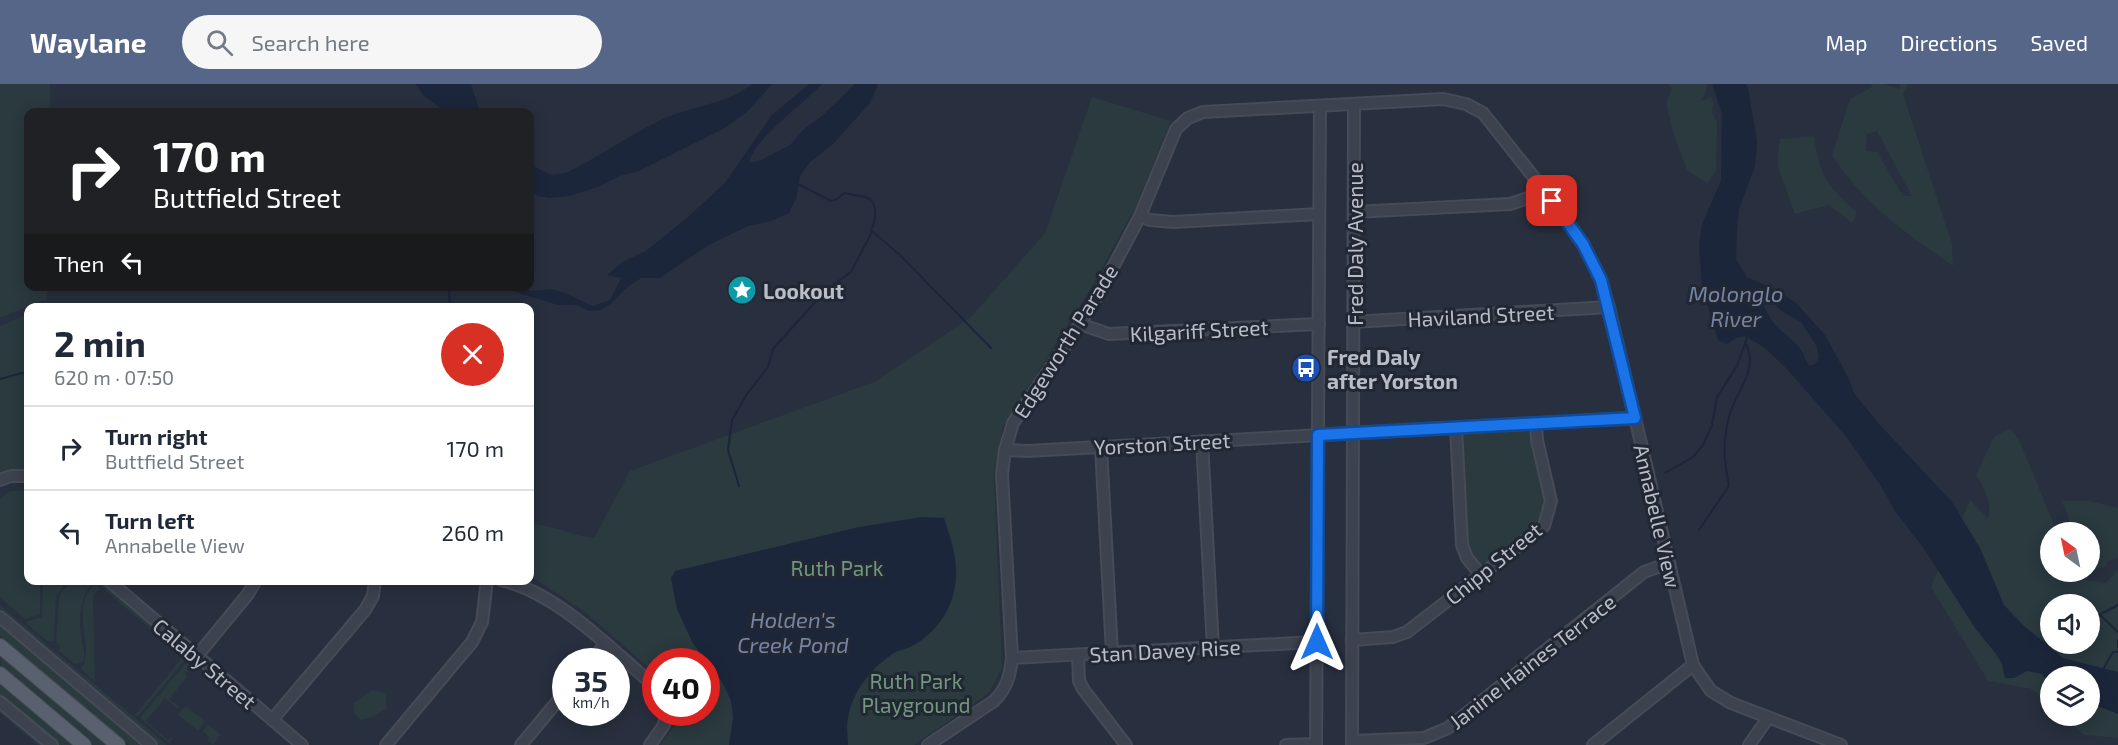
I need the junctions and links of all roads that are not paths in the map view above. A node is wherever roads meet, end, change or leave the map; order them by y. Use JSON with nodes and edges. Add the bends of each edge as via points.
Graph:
{"nodes":[{"id":1,"x":1354,"y":104,"type":"junction"},
{"id":2,"x":1320,"y":106,"type":"junction"},
{"id":3,"x":1543,"y":190,"type":"junction"},
{"id":4,"x":1354,"y":212,"type":"junction"},
{"id":5,"x":1319,"y":214,"type":"junction"},
{"id":6,"x":1140,"y":216,"type":"junction"},
{"id":7,"x":1609,"y":307,"type":"junction"},
{"id":8,"x":1353,"y":322,"type":"junction"},
{"id":9,"x":1080,"y":324,"type":"junction"},
{"id":10,"x":1319,"y":324,"type":"junction"},
{"id":11,"x":1635,"y":418,"type":"junction"},
{"id":12,"x":1536,"y":423,"type":"junction"},
{"id":13,"x":1456,"y":428,"type":"junction"},
{"id":14,"x":1353,"y":433,"type":"junction"},
{"id":15,"x":1318,"y":435,"type":"junction"},
{"id":16,"x":1202,"y":441,"type":"junction"},
{"id":17,"x":1101,"y":447,"type":"junction"},
{"id":18,"x":1005,"y":450,"type":"junction"},
{"id":19,"x":24,"y":476,"type":"edge"},
{"id":20,"x":0,"y":480,"type":"edge"},
{"id":21,"x":1669,"y":562,"type":"junction"},
{"id":22,"x":1481,"y":575,"type":"junction"},
{"id":23,"x":114,"y":585,"type":"edge"},
{"id":24,"x":253,"y":585,"type":"edge"},
{"id":25,"x":375,"y":585,"type":"edge"},
{"id":26,"x":487,"y":585,"type":"edge"},
{"id":27,"x":518,"y":585,"type":"edge"},
{"id":28,"x":0,"y":617,"type":"edge"},
{"id":29,"x":1352,"y":640,"type":"junction"},
{"id":30,"x":1317,"y":642,"type":"junction"},
{"id":31,"x":605,"y":644,"type":"junction"},
{"id":32,"x":0,"y":646,"type":"edge"},
{"id":33,"x":602,"y":648,"type":"edge"},
{"id":34,"x":1213,"y":648,"type":"junction"},
{"id":35,"x":1112,"y":653,"type":"junction"},
{"id":36,"x":1078,"y":655,"type":"junction"},
{"id":37,"x":197,"y":656,"type":"junction"},
{"id":38,"x":1012,"y":658,"type":"junction"},
{"id":39,"x":1693,"y":665,"type":"junction"},
{"id":40,"x":0,"y":674,"type":"edge"},
{"id":41,"x":642,"y":675,"type":"edge"},
{"id":42,"x":0,"y":702,"type":"edge"},
{"id":43,"x":552,"y":708,"type":"edge"},
{"id":44,"x":1768,"y":718,"type":"junction"},
{"id":45,"x":272,"y":720,"type":"junction"},
{"id":46,"x":663,"y":726,"type":"edge"},
{"id":47,"x":1352,"y":743,"type":"edge"},
{"id":48,"x":1317,"y":744,"type":"edge"},
{"id":49,"x":52,"y":745,"type":"edge"},
{"id":50,"x":84,"y":745,"type":"edge"},
{"id":51,"x":118,"y":745,"type":"edge"},
{"id":52,"x":151,"y":745,"type":"edge"},
{"id":53,"x":302,"y":745,"type":"edge"},
{"id":54,"x":386,"y":745,"type":"edge"},
{"id":55,"x":521,"y":745,"type":"edge"},
{"id":56,"x":650,"y":745,"type":"edge"},
{"id":57,"x":928,"y":745,"type":"edge"},
{"id":58,"x":1126,"y":745,"type":"edge"},
{"id":59,"x":1286,"y":745,"type":"edge"},
{"id":60,"x":1593,"y":745,"type":"edge"},
{"id":61,"x":1749,"y":745,"type":"edge"},
{"id":62,"x":1841,"y":745,"type":"edge"}],
"edges":[{"from":1,"to":2,"type":"street","name":"Annabelle View"},
{"from":1,"to":3,"type":"street","name":"Annabelle View","via":[[1443,99],[1466,104],[1483,112]]},
{"from":1,"to":4,"type":"street","name":"Fred Daly Avenue"},
{"from":2,"to":5,"type":"street","name":"Fred Daly Avenue"},
{"from":2,"to":6,"type":"street","name":"Edgeworth Parade","via":[[1203,112],[1188,118],[1173,135]]},
{"from":3,"to":4,"type":"street","via":[[1510,204]]},
{"from":3,"to":7,"type":"street","name":"Annabelle View","via":[[1583,244]]},
{"from":4,"to":8,"type":"street","name":"Fred Daly Avenue"},
{"from":5,"to":6,"type":"street","via":[[1173,222]]},
{"from":5,"to":10,"type":"street","name":"Fred Daly Avenue"},
{"from":6,"to":9,"type":"street","name":"Edgeworth Parade"},
{"from":7,"to":8,"type":"street","name":"Haviland Street"},
{"from":7,"to":11,"type":"street","name":"Annabelle View"},
{"from":8,"to":14,"type":"street","name":"Fred Daly Avenue"},
{"from":9,"to":10,"type":"street","name":"Kilgariff Street","via":[[1109,334]]},
{"from":9,"to":18,"type":"street","name":"Edgeworth Parade","via":[[1013,423]]},
{"from":10,"to":15,"type":"street","name":"Fred Daly Avenue"},
{"from":11,"to":12,"type":"street","name":"Yorston Street"},
{"from":11,"to":21,"type":"street","name":"Annabelle View"},
{"from":12,"to":13,"type":"street","name":"Yorston Street"},
{"from":12,"to":22,"type":"street","name":"Chipp Street","via":[[1551,501],[1544,526]]},
{"from":13,"to":14,"type":"street","name":"Yorston Street"},
{"from":13,"to":22,"type":"street","via":[[1462,545]]},
{"from":14,"to":15,"type":"street","name":"Yorston Street"},
{"from":14,"to":29,"type":"street","name":"Fred Daly Avenue"},
{"from":15,"to":16,"type":"street","name":"Yorston Street"},
{"from":15,"to":30,"type":"street","name":"Fred Daly Avenue"},
{"from":16,"to":17,"type":"street","name":"Yorston Street"},
{"from":16,"to":34,"type":"street"},
{"from":17,"to":18,"type":"street","name":"Yorston Street"},
{"from":17,"to":35,"type":"street"},
{"from":18,"to":38,"type":"street","name":"Edgeworth Parade","via":[[1002,474]]},
{"from":19,"to":20,"type":"street"},
{"from":21,"to":39,"type":"street","name":"Annabelle View"},
{"from":21,"to":47,"type":"street","name":"Janine Haines Terrace","via":[[1644,572],[1448,728],[1424,738]]},
{"from":22,"to":29,"type":"street","name":"Chipp Street","via":[[1407,632]]},
{"from":23,"to":37,"type":"street","name":"Calaby Street"},
{"from":24,"to":37,"type":"street"},
{"from":25,"to":45,"type":"street","via":[[365,610]]},
{"from":26,"to":54,"type":"street","via":[[482,622],[472,642]]},
{"from":27,"to":31,"type":"street","via":[[550,600]]},
{"from":28,"to":52,"type":"street"},
{"from":29,"to":47,"type":"street","name":"Fred Daly Avenue"},
{"from":30,"to":34,"type":"street","name":"Stan Davey Rise"},
{"from":30,"to":48,"type":"street","name":"Fred Daly Avenue"},
{"from":31,"to":33,"type":"street"},
{"from":31,"to":41,"type":"street"},
{"from":32,"to":51,"type":"main road"},
{"from":34,"to":35,"type":"street","name":"Stan Davey Rise"},
{"from":35,"to":36,"type":"street","name":"Stan Davey Rise"},
{"from":36,"to":38,"type":"street","name":"Stan Davey Rise"},
{"from":36,"to":58,"type":"street","via":[[1083,689]]},
{"from":37,"to":45,"type":"street","name":"Calaby Street"},
{"from":38,"to":57,"type":"street","name":"Edgeworth Parade","via":[[1003,693]]},
{"from":39,"to":44,"type":"street","name":"Annabelle View","via":[[1711,691]]},
{"from":39,"to":60,"type":"street"},
{"from":40,"to":50,"type":"main road"},
{"from":42,"to":49,"type":"street"},
{"from":43,"to":55,"type":"street"},
{"from":44,"to":61,"type":"street"},
{"from":44,"to":62,"type":"street","name":"Annabelle View"},
{"from":45,"to":53,"type":"street","name":"Calaby Street"},
{"from":46,"to":56,"type":"street"},
{"from":48,"to":59,"type":"street"}]}
